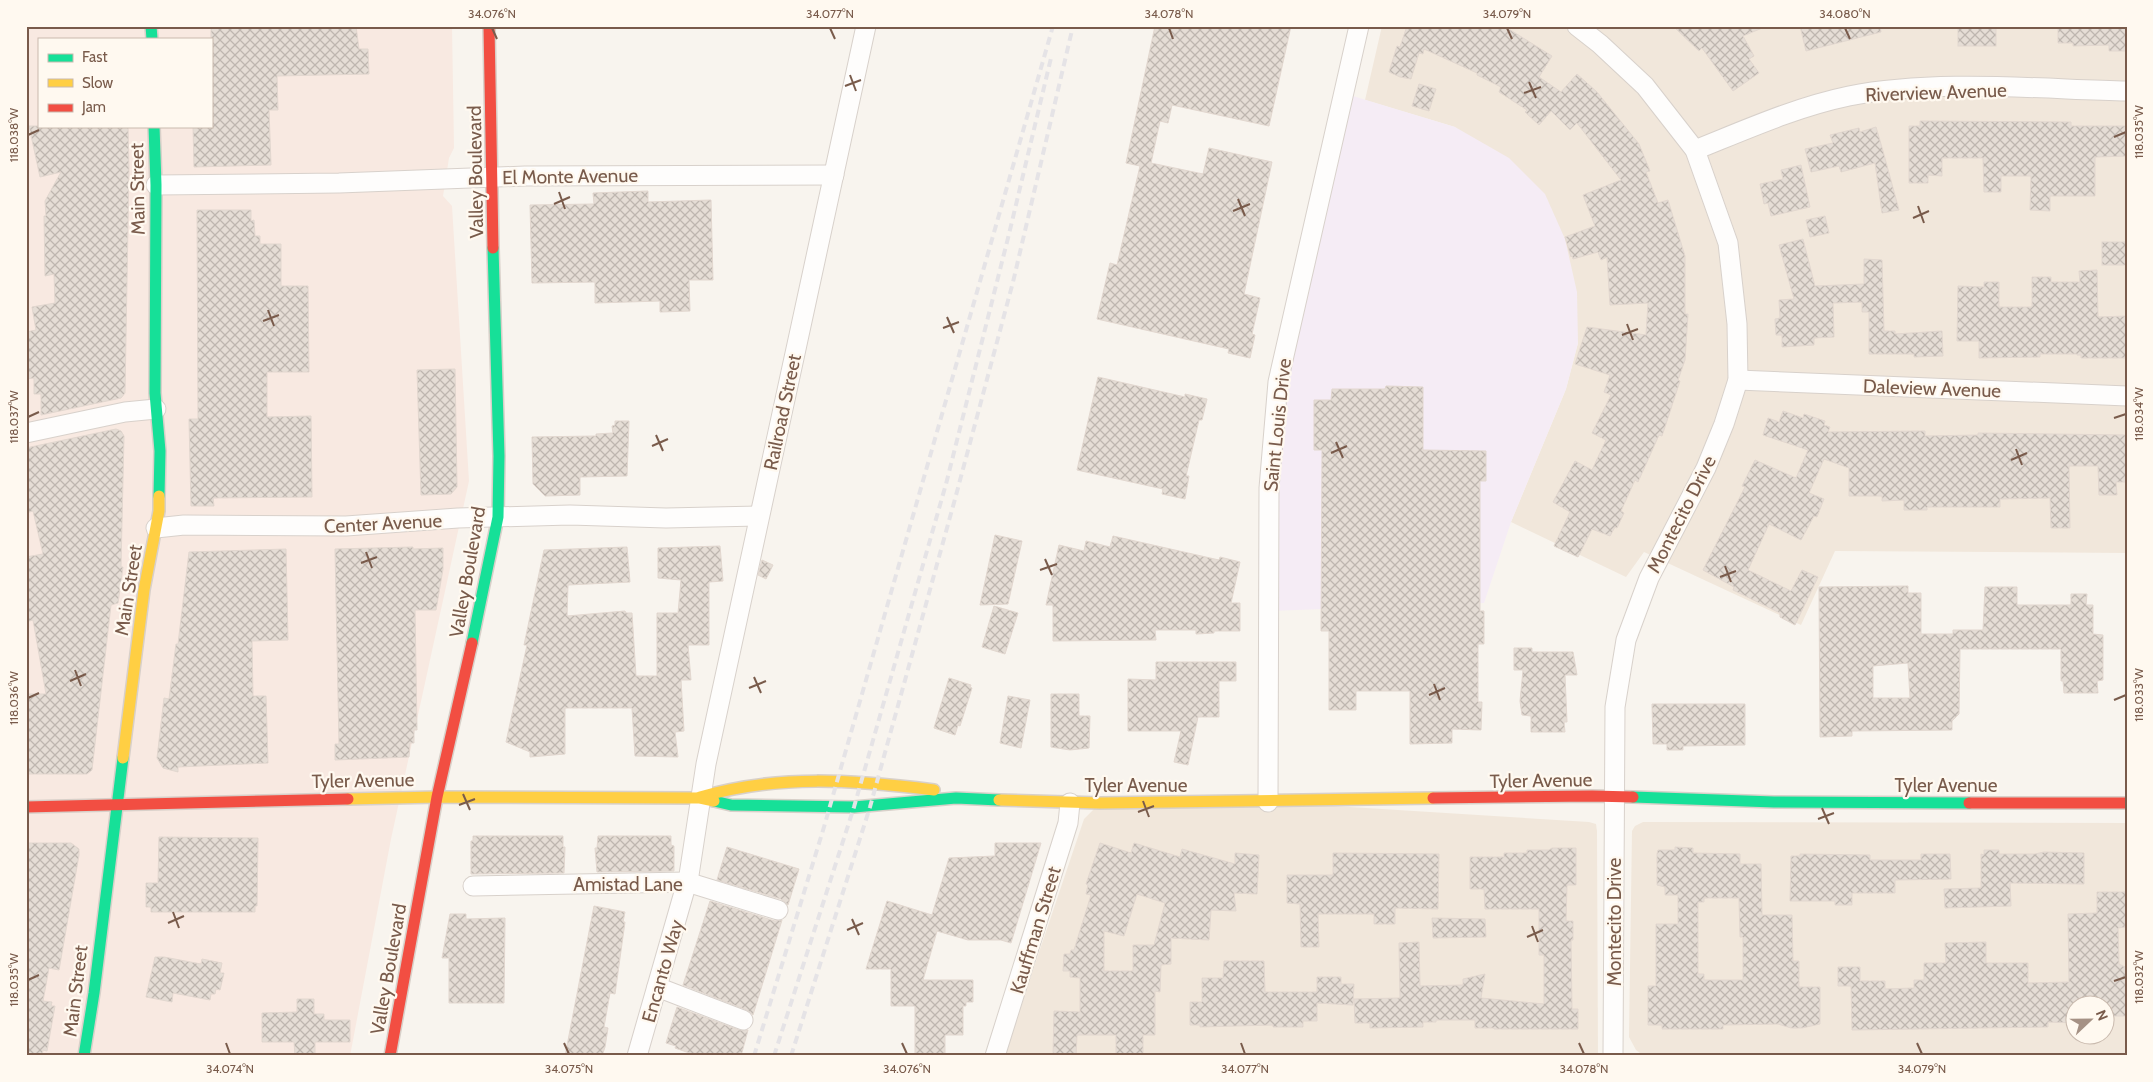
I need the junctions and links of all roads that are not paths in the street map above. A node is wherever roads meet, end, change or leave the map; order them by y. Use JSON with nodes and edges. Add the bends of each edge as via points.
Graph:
{"nodes":[{"id":1,"x":489,"y":26,"type":"edge"},
{"id":2,"x":866,"y":26,"type":"edge"},
{"id":3,"x":1358,"y":26,"type":"edge"},
{"id":4,"x":1577,"y":26,"type":"edge"},
{"id":5,"x":2127,"y":90,"type":"edge"},
{"id":6,"x":154,"y":128,"type":"edge"},
{"id":7,"x":1695,"y":150,"type":"junction"},
{"id":8,"x":834,"y":175,"type":"junction"},
{"id":9,"x":491,"y":177,"type":"junction"},
{"id":10,"x":156,"y":185,"type":"junction"},
{"id":11,"x":1738,"y":380,"type":"junction"},
{"id":12,"x":2127,"y":396,"type":"edge"},
{"id":13,"x":156,"y":409,"type":"junction"},
{"id":14,"x":26,"y":432,"type":"edge"},
{"id":15,"x":759,"y":516,"type":"junction"},
{"id":16,"x":498,"y":517,"type":"junction"},
{"id":17,"x":156,"y":528,"type":"junction"},
{"id":18,"x":437,"y":797,"type":"junction"},
{"id":19,"x":700,"y":798,"type":"junction"},
{"id":20,"x":956,"y":798,"type":"junction"},
{"id":21,"x":1615,"y":798,"type":"junction"},
{"id":22,"x":1268,"y":802,"type":"junction"},
{"id":23,"x":1070,"y":803,"type":"junction"},
{"id":24,"x":2127,"y":803,"type":"edge"},
{"id":25,"x":118,"y":804,"type":"junction"},
{"id":26,"x":26,"y":807,"type":"edge"},
{"id":27,"x":687,"y":882,"type":"junction"},
{"id":28,"x":473,"y":886,"type":"dead end"},
{"id":29,"x":778,"y":910,"type":"dead end"},
{"id":30,"x":657,"y":988,"type":"junction"},
{"id":31,"x":743,"y":1020,"type":"dead end"},
{"id":32,"x":84,"y":1056,"type":"edge"},
{"id":33,"x":390,"y":1056,"type":"edge"},
{"id":34,"x":637,"y":1056,"type":"edge"},
{"id":35,"x":995,"y":1056,"type":"edge"},
{"id":36,"x":1613,"y":1056,"type":"edge"}],
"edges":[{"from":1,"to":9,"type":"main road","name":"Valley Boulevard"},
{"from":2,"to":8,"type":"street","name":"Railroad Street"},
{"from":3,"to":22,"type":"street","name":"Saint Louis Drive","via":[[1278,382],[1269,488]]},
{"from":4,"to":7,"type":"street","name":"Montecito Drive","via":[[1646,86]]},
{"from":5,"to":7,"type":"street","name":"Riverview Avenue","via":[[1949,87],[1888,90],[1807,108]]},
{"from":6,"to":10,"type":"main road","name":"Main Street"},
{"from":7,"to":11,"type":"street","name":"Montecito Drive","via":[[1728,244],[1737,324]]},
{"from":8,"to":9,"type":"street","name":"El Monte Avenue"},
{"from":8,"to":15,"type":"street","name":"Railroad Street"},
{"from":9,"to":10,"type":"street","name":"El Monte Avenue","via":[[339,184]]},
{"from":9,"to":16,"type":"main road","name":"Valley Boulevard"},
{"from":10,"to":13,"type":"main road","name":"Main Street"},
{"from":11,"to":12,"type":"street","name":"Daleview Avenue"},
{"from":11,"to":21,"type":"street","name":"Montecito Drive","via":[[1710,459],[1649,578],[1626,640],[1615,707]]},
{"from":13,"to":14,"type":"street"},
{"from":13,"to":17,"type":"main road","name":"Main Street","via":[[160,451]]},
{"from":15,"to":16,"type":"street","name":"Center Avenue"},
{"from":15,"to":19,"type":"street","name":"Railroad Street"},
{"from":16,"to":17,"type":"street","name":"Center Avenue","via":[[336,526],[184,525]]},
{"from":16,"to":18,"type":"main road","name":"Valley Boulevard"},
{"from":17,"to":25,"type":"main road","name":"Main Street","via":[[146,580]]},
{"from":18,"to":19,"type":"main road","name":"Tyler Avenue"},
{"from":18,"to":25,"type":"main road","name":"Tyler Avenue"},
{"from":18,"to":33,"type":"main road","name":"Valley Boulevard"},
{"from":19,"to":20,"type":"main road","name":"Tyler Avenue","via":[[731,805],[854,807]]},
{"from":19,"to":20,"type":"main road","name":"Tyler Avenue","via":[[725,788],[798,781],[890,784],[934,790]]},
{"from":19,"to":27,"type":"street","name":"Encanto Way"},
{"from":20,"to":23,"type":"main road","name":"Tyler Avenue"},
{"from":21,"to":22,"type":"main road","name":"Tyler Avenue"},
{"from":21,"to":24,"type":"main road","name":"Tyler Avenue"},
{"from":21,"to":36,"type":"street","name":"Montecito Drive"},
{"from":22,"to":23,"type":"main road","name":"Tyler Avenue"},
{"from":23,"to":35,"type":"street","name":"Kauffman Street","via":[[1068,823]]},
{"from":25,"to":26,"type":"main road","name":"Tyler Avenue"},
{"from":25,"to":32,"type":"main road","name":"Main Street"},
{"from":27,"to":28,"type":"street","name":"Amistad Lane"},
{"from":27,"to":29,"type":"street","name":"Amistad Lane"},
{"from":27,"to":30,"type":"street","name":"Encanto Way"},
{"from":30,"to":31,"type":"street"},
{"from":30,"to":34,"type":"street","name":"Encanto Way"}]}
